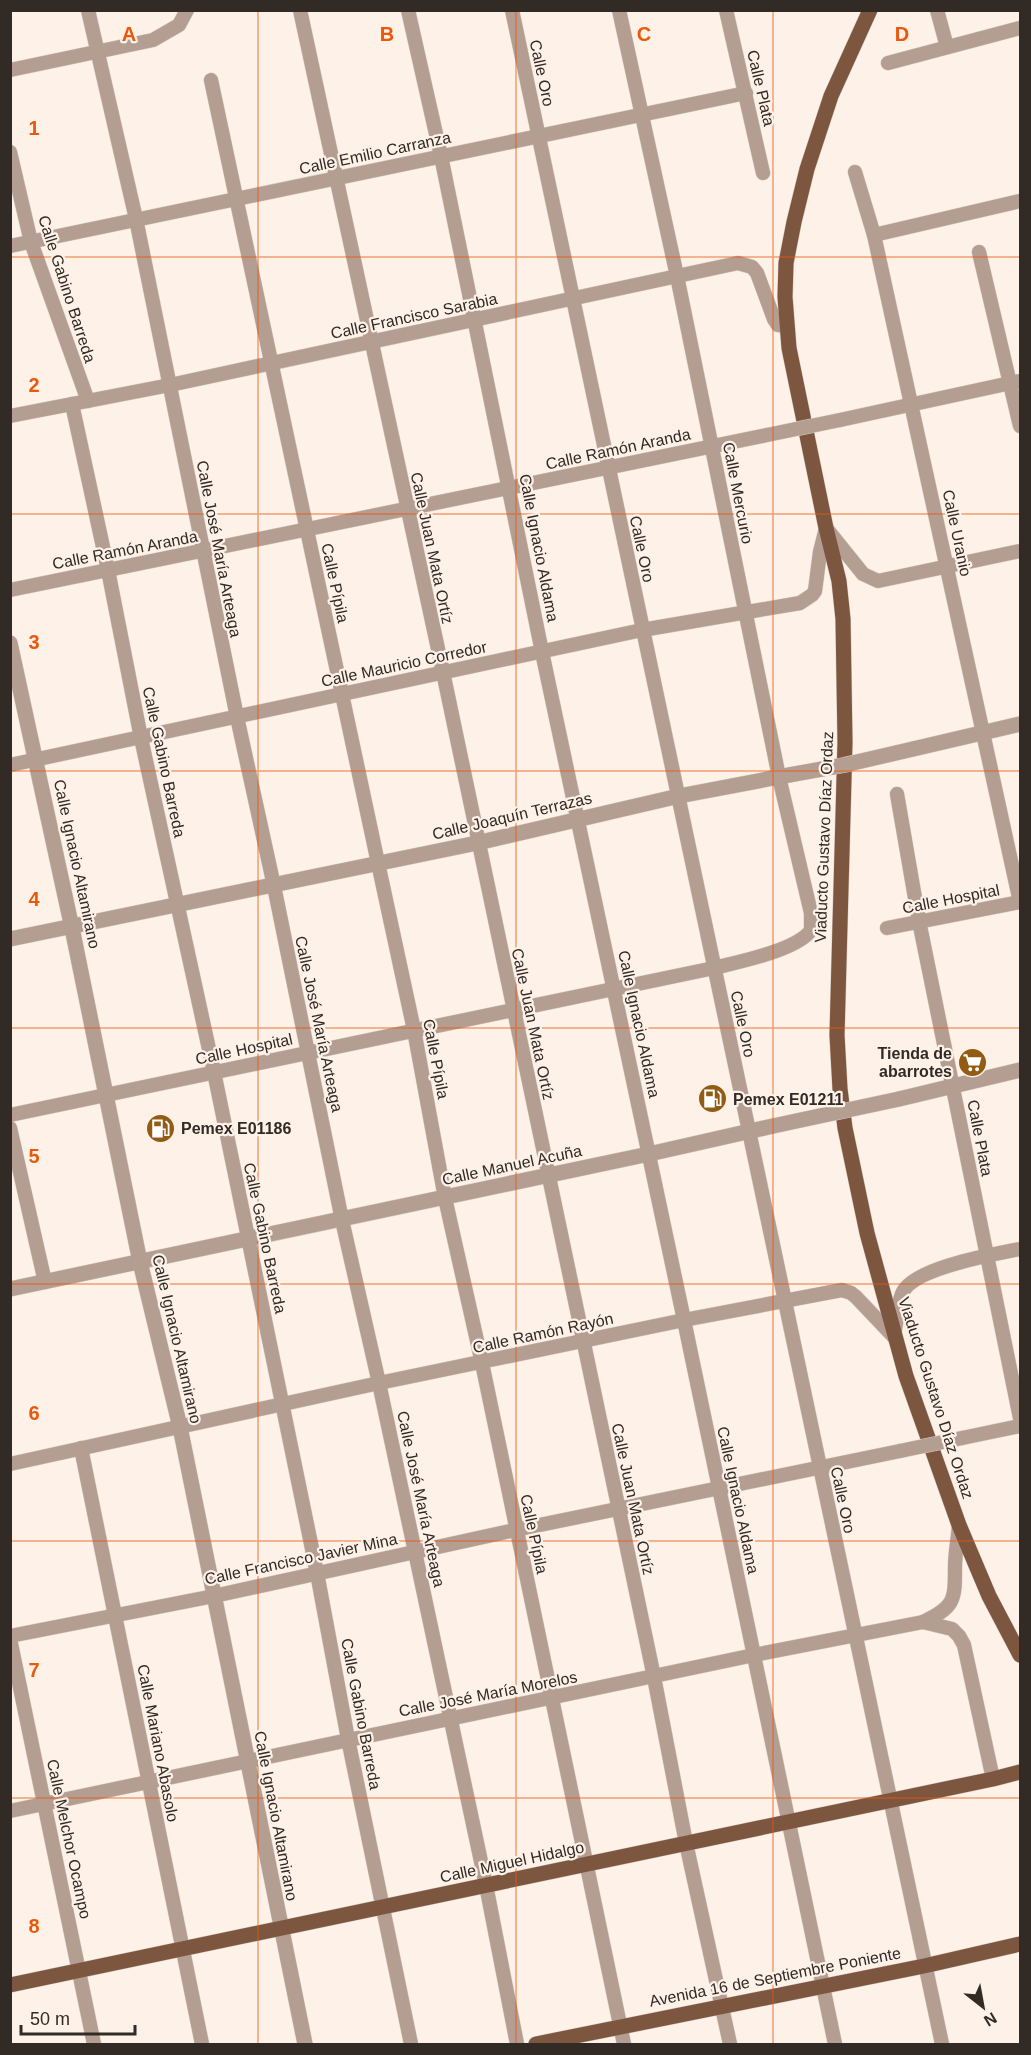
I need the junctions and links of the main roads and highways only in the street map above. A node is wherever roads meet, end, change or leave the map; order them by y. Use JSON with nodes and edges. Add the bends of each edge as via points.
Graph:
{"nodes":[{"id":1,"x":870,"y":10,"type":"edge"},
{"id":2,"x":1020,"y":1654,"type":"edge"},
{"id":3,"x":1006,"y":1775,"type":"edge"},
{"id":4,"x":1020,"y":1944,"type":"edge"},
{"id":5,"x":10,"y":1985,"type":"edge"},
{"id":6,"x":536,"y":2044,"type":"edge"}],
"edges":[{"from":1,"to":2,"type":"main road","name":"Viaducto Gustavo Díaz Ordaz","via":[[831,96],[807,169],[786,263],[785,297],[789,348],[840,581],[843,620],[845,742],[837,1035],[840,1089],[867,1233],[894,1337],[959,1525],[989,1596]]},
{"from":3,"to":5,"type":"main road","name":"Calle Miguel Hidalgo"},
{"from":4,"to":6,"type":"main road","name":"Avenida 16 de Septiembre Poniente"}]}
